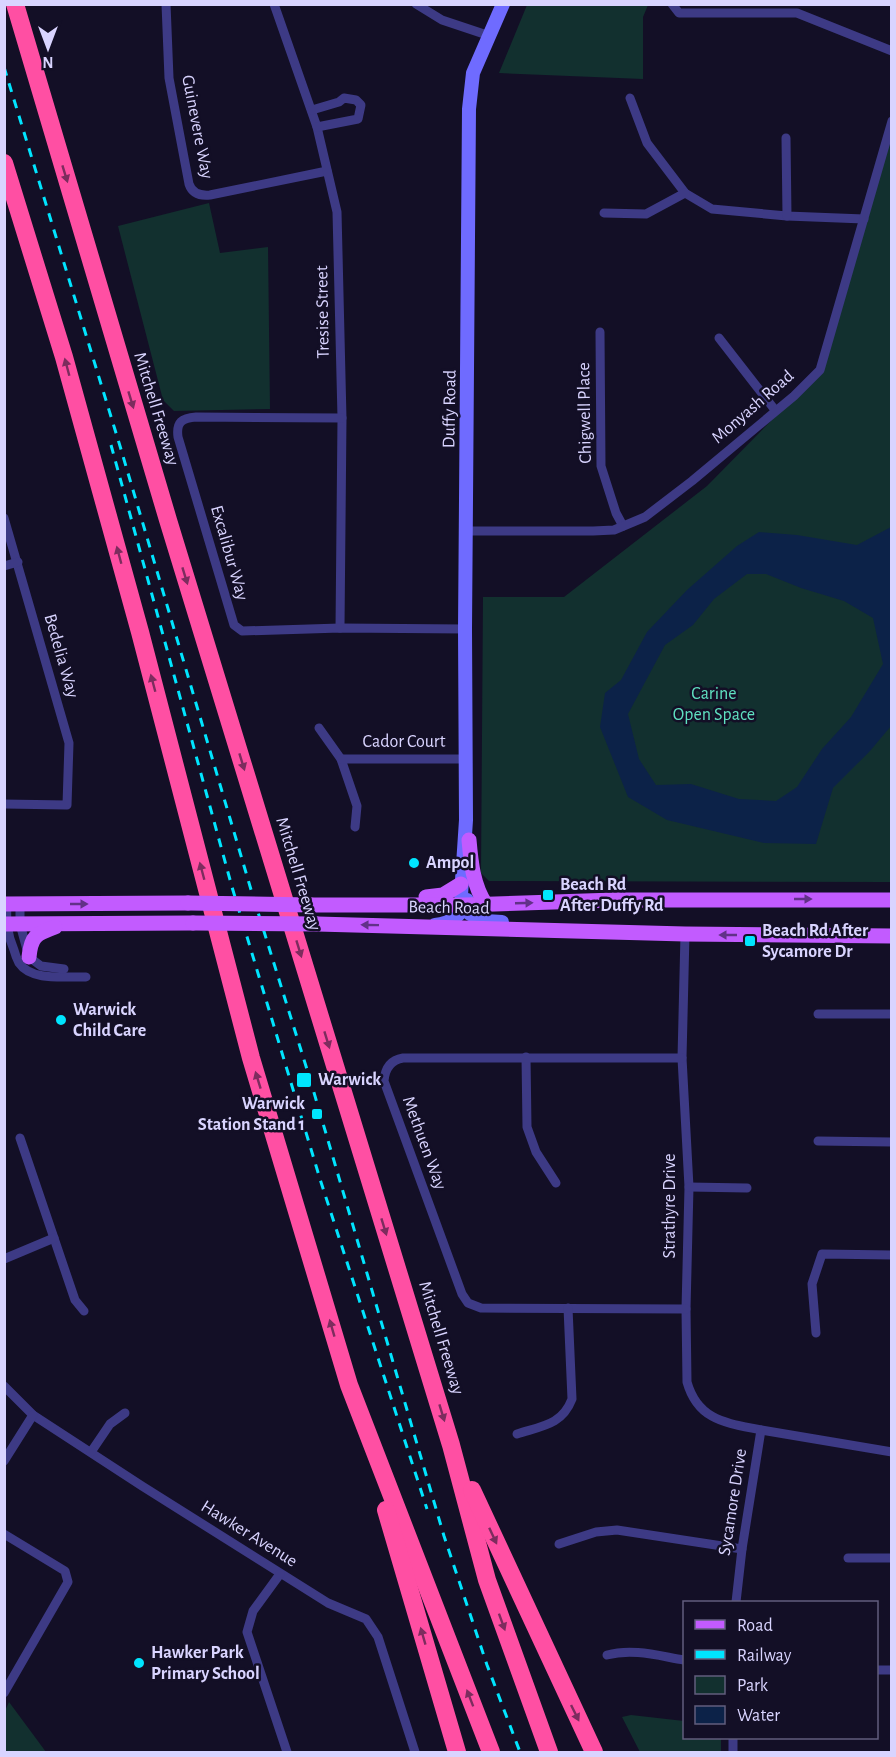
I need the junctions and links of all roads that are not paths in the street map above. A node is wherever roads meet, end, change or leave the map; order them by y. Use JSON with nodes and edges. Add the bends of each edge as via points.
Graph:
{"nodes":[{"id":1,"x":15,"y":4,"type":"edge"},
{"id":2,"x":166,"y":4,"type":"edge"},
{"id":3,"x":274,"y":4,"type":"edge"},
{"id":4,"x":416,"y":4,"type":"edge"},
{"id":5,"x":503,"y":4,"type":"edge"},
{"id":6,"x":672,"y":4,"type":"edge"},
{"id":7,"x":799,"y":9,"type":"edge"},
{"id":8,"x":490,"y":36,"type":"junction"},
{"id":9,"x":891,"y":51,"type":"edge"},
{"id":10,"x":630,"y":98,"type":"dead end"},
{"id":11,"x":312,"y":110,"type":"junction"},
{"id":12,"x":891,"y":121,"type":"edge"},
{"id":13,"x":317,"y":127,"type":"junction"},
{"id":14,"x":786,"y":138,"type":"dead end"},
{"id":15,"x":4,"y":163,"type":"edge"},
{"id":16,"x":327,"y":171,"type":"junction"},
{"id":17,"x":4,"y":173,"type":"edge"},
{"id":18,"x":685,"y":193,"type":"junction"},
{"id":19,"x":14,"y":196,"type":"junction"},
{"id":20,"x":604,"y":213,"type":"dead end"},
{"id":21,"x":787,"y":216,"type":"junction"},
{"id":22,"x":864,"y":219,"type":"junction"},
{"id":23,"x":600,"y":332,"type":"dead end"},
{"id":24,"x":720,"y":338,"type":"dead end"},
{"id":25,"x":775,"y":410,"type":"junction"},
{"id":26,"x":342,"y":418,"type":"junction"},
{"id":27,"x":4,"y":518,"type":"edge"},
{"id":28,"x":623,"y":526,"type":"junction"},
{"id":29,"x":466,"y":531,"type":"junction"},
{"id":30,"x":18,"y":562,"type":"junction"},
{"id":31,"x":4,"y":566,"type":"edge"},
{"id":32,"x":340,"y":628,"type":"junction"},
{"id":33,"x":465,"y":628,"type":"junction"},
{"id":34,"x":319,"y":728,"type":"dead end"},
{"id":35,"x":341,"y":759,"type":"junction"},
{"id":36,"x":466,"y":759,"type":"junction"},
{"id":37,"x":4,"y":804,"type":"edge"},
{"id":38,"x":466,"y":820,"type":"junction"},
{"id":39,"x":355,"y":827,"type":"dead end"},
{"id":40,"x":469,"y":840,"type":"junction"},
{"id":41,"x":461,"y":884,"type":"junction"},
{"id":42,"x":891,"y":900,"type":"edge"},
{"id":43,"x":11,"y":904,"type":"edge"},
{"id":44,"x":348,"y":905,"type":"junction"},
{"id":45,"x":465,"y":905,"type":"junction"},
{"id":46,"x":486,"y":905,"type":"junction"},
{"id":47,"x":10,"y":924,"type":"edge"},
{"id":48,"x":63,"y":924,"type":"junction"},
{"id":49,"x":423,"y":927,"type":"junction"},
{"id":50,"x":582,"y":931,"type":"junction"},
{"id":51,"x":685,"y":934,"type":"junction"},
{"id":52,"x":891,"y":936,"type":"edge"},
{"id":53,"x":29,"y":957,"type":"junction"},
{"id":54,"x":64,"y":969,"type":"dead end"},
{"id":55,"x":86,"y":977,"type":"dead end"},
{"id":56,"x":818,"y":1014,"type":"dead end"},
{"id":57,"x":891,"y":1014,"type":"edge"},
{"id":58,"x":526,"y":1057,"type":"junction"},
{"id":59,"x":682,"y":1058,"type":"junction"},
{"id":60,"x":20,"y":1138,"type":"dead end"},
{"id":61,"x":818,"y":1141,"type":"dead end"},
{"id":62,"x":891,"y":1142,"type":"edge"},
{"id":63,"x":556,"y":1183,"type":"dead end"},
{"id":64,"x":689,"y":1187,"type":"junction"},
{"id":65,"x":747,"y":1188,"type":"dead end"},
{"id":66,"x":54,"y":1238,"type":"junction"},
{"id":67,"x":891,"y":1255,"type":"edge"},
{"id":68,"x":4,"y":1259,"type":"edge"},
{"id":69,"x":568,"y":1308,"type":"junction"},
{"id":70,"x":686,"y":1309,"type":"junction"},
{"id":71,"x":84,"y":1311,"type":"dead end"},
{"id":72,"x":816,"y":1333,"type":"dead end"},
{"id":73,"x":349,"y":1384,"type":"junction"},
{"id":74,"x":4,"y":1386,"type":"edge"},
{"id":75,"x":125,"y":1413,"type":"dead end"},
{"id":76,"x":33,"y":1415,"type":"junction"},
{"id":77,"x":761,"y":1430,"type":"junction"},
{"id":78,"x":517,"y":1434,"type":"dead end"},
{"id":79,"x":451,"y":1445,"type":"junction"},
{"id":80,"x":91,"y":1452,"type":"junction"},
{"id":81,"x":891,"y":1452,"type":"edge"},
{"id":82,"x":4,"y":1461,"type":"edge"},
{"id":83,"x":4,"y":1534,"type":"edge"},
{"id":84,"x":559,"y":1544,"type":"dead end"},
{"id":85,"x":742,"y":1549,"type":"junction"},
{"id":86,"x":848,"y":1558,"type":"dead end"},
{"id":87,"x":891,"y":1558,"type":"edge"},
{"id":88,"x":280,"y":1574,"type":"junction"},
{"id":89,"x":736,"y":1601,"type":"edge"},
{"id":90,"x":607,"y":1655,"type":"dead end"},
{"id":91,"x":683,"y":1660,"type":"edge"},
{"id":92,"x":4,"y":1693,"type":"edge"},
{"id":93,"x":287,"y":1752,"type":"edge"},
{"id":94,"x":415,"y":1752,"type":"edge"},
{"id":95,"x":457,"y":1752,"type":"edge"},
{"id":96,"x":491,"y":1752,"type":"edge"},
{"id":97,"x":549,"y":1752,"type":"edge"},
{"id":98,"x":594,"y":1752,"type":"edge"}],
"edges":[{"from":1,"to":79,"type":"highway","name":"Mitchell Freeway","one_way":true,"via":[[161,498]]},
{"from":2,"to":16,"type":"street","name":"Guinevere Way","via":[[170,78],[192,190],[210,195]]},
{"from":3,"to":11,"type":"street","name":"Tresise Street"},
{"from":4,"to":8,"type":"street","via":[[442,20]]},
{"from":5,"to":8,"type":"main road","name":"Duffy Road"},
{"from":6,"to":7,"type":"street","via":[[679,13]]},
{"from":7,"to":9,"type":"street"},
{"from":8,"to":29,"type":"main road","name":"Duffy Road","via":[[473,73],[469,109]]},
{"from":10,"to":18,"type":"street","via":[[647,143]]},
{"from":11,"to":13,"type":"street","name":"Tresise Street"},
{"from":11,"to":13,"type":"street","via":[[344,98],[361,105],[358,118]]},
{"from":12,"to":22,"type":"street","name":"Monyash Road"},
{"from":13,"to":16,"type":"street","name":"Tresise Street"},
{"from":14,"to":21,"type":"street"},
{"from":15,"to":19,"type":"highway"},
{"from":16,"to":26,"type":"street","name":"Tresise Street","via":[[337,212]]},
{"from":17,"to":19,"type":"highway"},
{"from":18,"to":20,"type":"street","via":[[646,214]]},
{"from":18,"to":21,"type":"street","via":[[712,209]]},
{"from":73,"to":19,"type":"highway","one_way":true,"via":[[251,1058],[140,632],[64,357]]},
{"from":21,"to":22,"type":"street"},
{"from":22,"to":25,"type":"street","name":"Monyash Road","via":[[820,370]]},
{"from":23,"to":28,"type":"street","name":"Chigwell Place","via":[[601,466]]},
{"from":24,"to":25,"type":"street"},
{"from":25,"to":28,"type":"street","name":"Monyash Road","via":[[692,481],[645,516]]},
{"from":26,"to":32,"type":"street","name":"Tresise Street"},
{"from":26,"to":32,"type":"street","name":"Excalibur Way","via":[[186,417],[177,433],[236,628]]},
{"from":27,"to":30,"type":"street","name":"Bedelia Way"},
{"from":28,"to":29,"type":"street","name":"Monyash Road","via":[[593,531]]},
{"from":29,"to":33,"type":"main road","name":"Duffy Road"},
{"from":30,"to":31,"type":"street"},
{"from":30,"to":37,"type":"street","name":"Bedelia Way","via":[[69,743],[67,805]]},
{"from":32,"to":33,"type":"street","name":"Excalibur Way"},
{"from":33,"to":36,"type":"main road","name":"Duffy Road"},
{"from":34,"to":35,"type":"street","name":"Cador Court"},
{"from":35,"to":36,"type":"street","name":"Cador Court"},
{"from":35,"to":39,"type":"street","name":"Cador Court","via":[[357,806]]},
{"from":36,"to":38,"type":"main road","name":"Duffy Road"},
{"from":38,"to":40,"type":"main road","name":"Duffy Road"},
{"from":38,"to":41,"type":"main road","name":"Duffy Road"},
{"from":40,"to":45,"type":"main road","name":"Duffy Road"},
{"from":40,"to":46,"type":"main road","via":[[477,888]]},
{"from":41,"to":44,"type":"main road","via":[[443,895]]},
{"from":41,"to":45,"type":"main road","name":"Duffy Road"},
{"from":46,"to":42,"type":"main road","name":"Beach Road","one_way":true,"via":[[615,900]]},
{"from":43,"to":44,"type":"main road","name":"Beach Road","one_way":true,"bridge":true},
{"from":43,"to":47,"type":"street"},
{"from":44,"to":45,"type":"main road","name":"Beach Road"},
{"from":45,"to":46,"type":"main road","name":"Beach Road"},
{"from":45,"to":49,"type":"main road","via":[[448,923]]},
{"from":45,"to":50,"type":"main road","via":[[470,914],[484,921],[553,924]]},
{"from":47,"to":48,"type":"main road","name":"Beach Road"},
{"from":47,"to":53,"type":"street"},
{"from":47,"to":55,"type":"street","via":[[9,939],[24,969],[48,976]]},
{"from":49,"to":48,"type":"main road","name":"Beach Road","one_way":true,"bridge":true},
{"from":48,"to":53,"type":"main road","via":[[36,935]]},
{"from":49,"to":50,"type":"main road","name":"Beach Road"},
{"from":50,"to":51,"type":"main road","name":"Beach Road"},
{"from":52,"to":51,"type":"main road","name":"Beach Road","one_way":true},
{"from":51,"to":59,"type":"street","name":"Strathyre Drive"},
{"from":53,"to":54,"type":"street","via":[[41,966]]},
{"from":56,"to":57,"type":"street"},
{"from":58,"to":59,"type":"street","name":"Methuen Way"},
{"from":58,"to":63,"type":"street","via":[[527,1127],[536,1152]]},
{"from":58,"to":69,"type":"street","name":"Methuen Way","via":[[403,1058],[388,1066],[384,1081],[465,1300],[481,1308]]},
{"from":59,"to":64,"type":"street","name":"Strathyre Drive"},
{"from":60,"to":66,"type":"street"},
{"from":61,"to":62,"type":"street"},
{"from":64,"to":65,"type":"street"},
{"from":64,"to":70,"type":"street","name":"Strathyre Drive"},
{"from":66,"to":68,"type":"street"},
{"from":66,"to":71,"type":"street","via":[[75,1300]]},
{"from":67,"to":72,"type":"street","via":[[822,1254],[812,1284]]},
{"from":69,"to":70,"type":"street","name":"Methuen Way"},
{"from":69,"to":78,"type":"street","via":[[572,1399],[558,1421]]},
{"from":70,"to":77,"type":"street","name":"Strathyre Drive","via":[[686,1373],[693,1399],[713,1418]]},
{"from":95,"to":73,"type":"highway","one_way":true},
{"from":96,"to":73,"type":"highway","one_way":true},
{"from":74,"to":76,"type":"street","name":"Hawker Avenue"},
{"from":75,"to":80,"type":"street","via":[[110,1424]]},
{"from":76,"to":80,"type":"street","name":"Hawker Avenue"},
{"from":76,"to":82,"type":"street"},
{"from":77,"to":81,"type":"street","name":"Sycamore Drive"},
{"from":77,"to":85,"type":"street","name":"Sycamore Drive"},
{"from":79,"to":97,"type":"highway","name":"Mitchell Freeway","one_way":true,"via":[[487,1580]]},
{"from":79,"to":98,"type":"highway","one_way":true},
{"from":80,"to":88,"type":"street","name":"Hawker Avenue"},
{"from":83,"to":92,"type":"street","via":[[65,1571],[68,1582]]},
{"from":84,"to":85,"type":"street","via":[[617,1530]]},
{"from":85,"to":89,"type":"street","name":"Sycamore Drive"},
{"from":86,"to":87,"type":"street"},
{"from":88,"to":93,"type":"street","via":[[254,1611],[247,1632]]},
{"from":88,"to":94,"type":"street","name":"Hawker Avenue","via":[[328,1603],[366,1619],[378,1637]]},
{"from":90,"to":91,"type":"street","via":[[633,1652]]}]}
